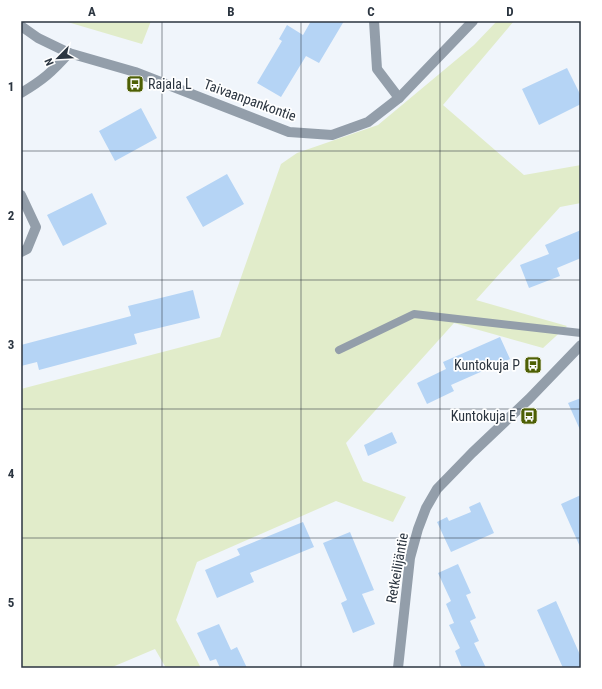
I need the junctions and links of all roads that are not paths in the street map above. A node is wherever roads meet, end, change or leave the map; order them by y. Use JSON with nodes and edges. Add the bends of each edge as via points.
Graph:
{"nodes":[{"id":1,"x":374,"y":21,"type":"edge"},
{"id":2,"x":473,"y":21,"type":"edge"},
{"id":3,"x":21,"y":26,"type":"edge"},
{"id":4,"x":69,"y":53,"type":"junction"},
{"id":5,"x":21,"y":93,"type":"edge"},
{"id":6,"x":399,"y":98,"type":"junction"},
{"id":7,"x":21,"y":196,"type":"edge"},
{"id":8,"x":21,"y":252,"type":"edge"},
{"id":9,"x":581,"y":333,"type":"edge"},
{"id":10,"x":581,"y":346,"type":"edge"},
{"id":11,"x":339,"y":350,"type":"dead end"},
{"id":12,"x":398,"y":668,"type":"edge"}],
"edges":[{"from":1,"to":6,"type":"street","via":[[377,69]]},
{"from":2,"to":6,"type":"street","name":"Taivaanpankontie"},
{"from":3,"to":4,"type":"street","name":"Taivaanpankontie","via":[[38,38]]},
{"from":4,"to":5,"type":"street","via":[[40,82]]},
{"from":4,"to":6,"type":"street","name":"Taivaanpankontie","via":[[135,72],[289,132],[332,135],[368,122]]},
{"from":7,"to":8,"type":"street","via":[[36,227],[27,249]]},
{"from":9,"to":11,"type":"lane","via":[[414,314]]},
{"from":10,"to":12,"type":"street","name":"Retkeilijäntie","via":[[437,489],[426,508],[410,558]]}]}
